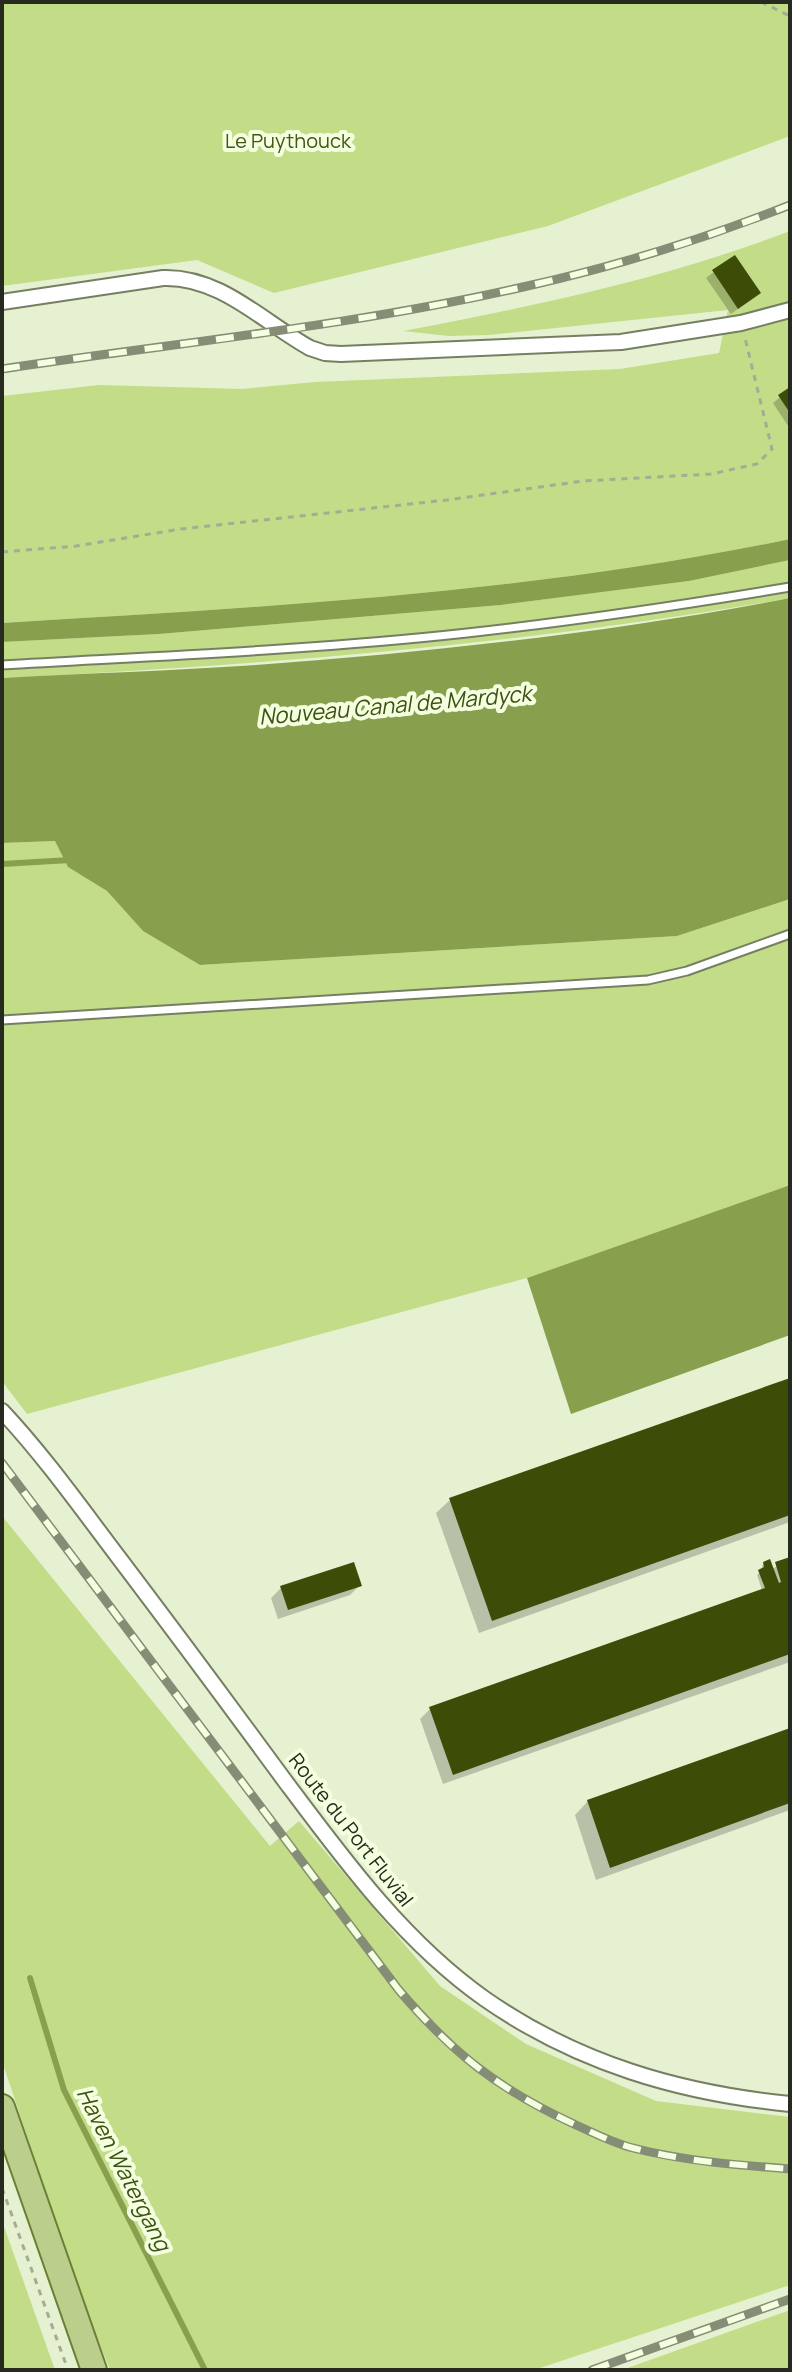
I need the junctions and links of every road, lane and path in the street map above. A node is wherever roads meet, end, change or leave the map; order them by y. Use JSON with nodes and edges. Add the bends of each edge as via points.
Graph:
{"nodes":[{"id":1,"x":761,"y":2,"type":"edge"},
{"id":2,"x":790,"y":16,"type":"edge"},
{"id":3,"x":2,"y":302,"type":"edge"},
{"id":4,"x":790,"y":310,"type":"edge"},
{"id":5,"x":741,"y":323,"type":"junction"},
{"id":6,"x":2,"y":552,"type":"edge"},
{"id":7,"x":790,"y":587,"type":"edge"},
{"id":8,"x":2,"y":665,"type":"edge"},
{"id":9,"x":790,"y":934,"type":"edge"},
{"id":10,"x":2,"y":1020,"type":"edge"},
{"id":11,"x":2,"y":1411,"type":"edge"},
{"id":12,"x":790,"y":2104,"type":"edge"},
{"id":13,"x":2,"y":2107,"type":"edge"},
{"id":14,"x":2,"y":2156,"type":"edge"},
{"id":15,"x":2,"y":2188,"type":"edge"},
{"id":16,"x":68,"y":2370,"type":"edge"},
{"id":17,"x":79,"y":2370,"type":"edge"},
{"id":18,"x":94,"y":2370,"type":"edge"}],
"edges":[{"from":1,"to":2,"type":"path"},
{"from":3,"to":5,"type":"street","via":[[186,279],[216,289],[310,348],[341,354],[621,342]]},
{"from":4,"to":5,"type":"street"},
{"from":5,"to":6,"type":"path","via":[[772,449],[757,464],[711,474],[583,481]]},
{"from":7,"to":8,"type":"lane","via":[[466,633]]},
{"from":9,"to":10,"type":"lane","via":[[648,980]]},
{"from":11,"to":12,"type":"street","name":"Route du Port Fluvial","via":[[53,1471],[333,1844],[405,1930],[444,1967],[513,2018],[600,2062],[698,2092]]},
{"from":13,"to":18,"type":"main road"},
{"from":14,"to":17,"type":"main road"},
{"from":15,"to":16,"type":"path"}]}
